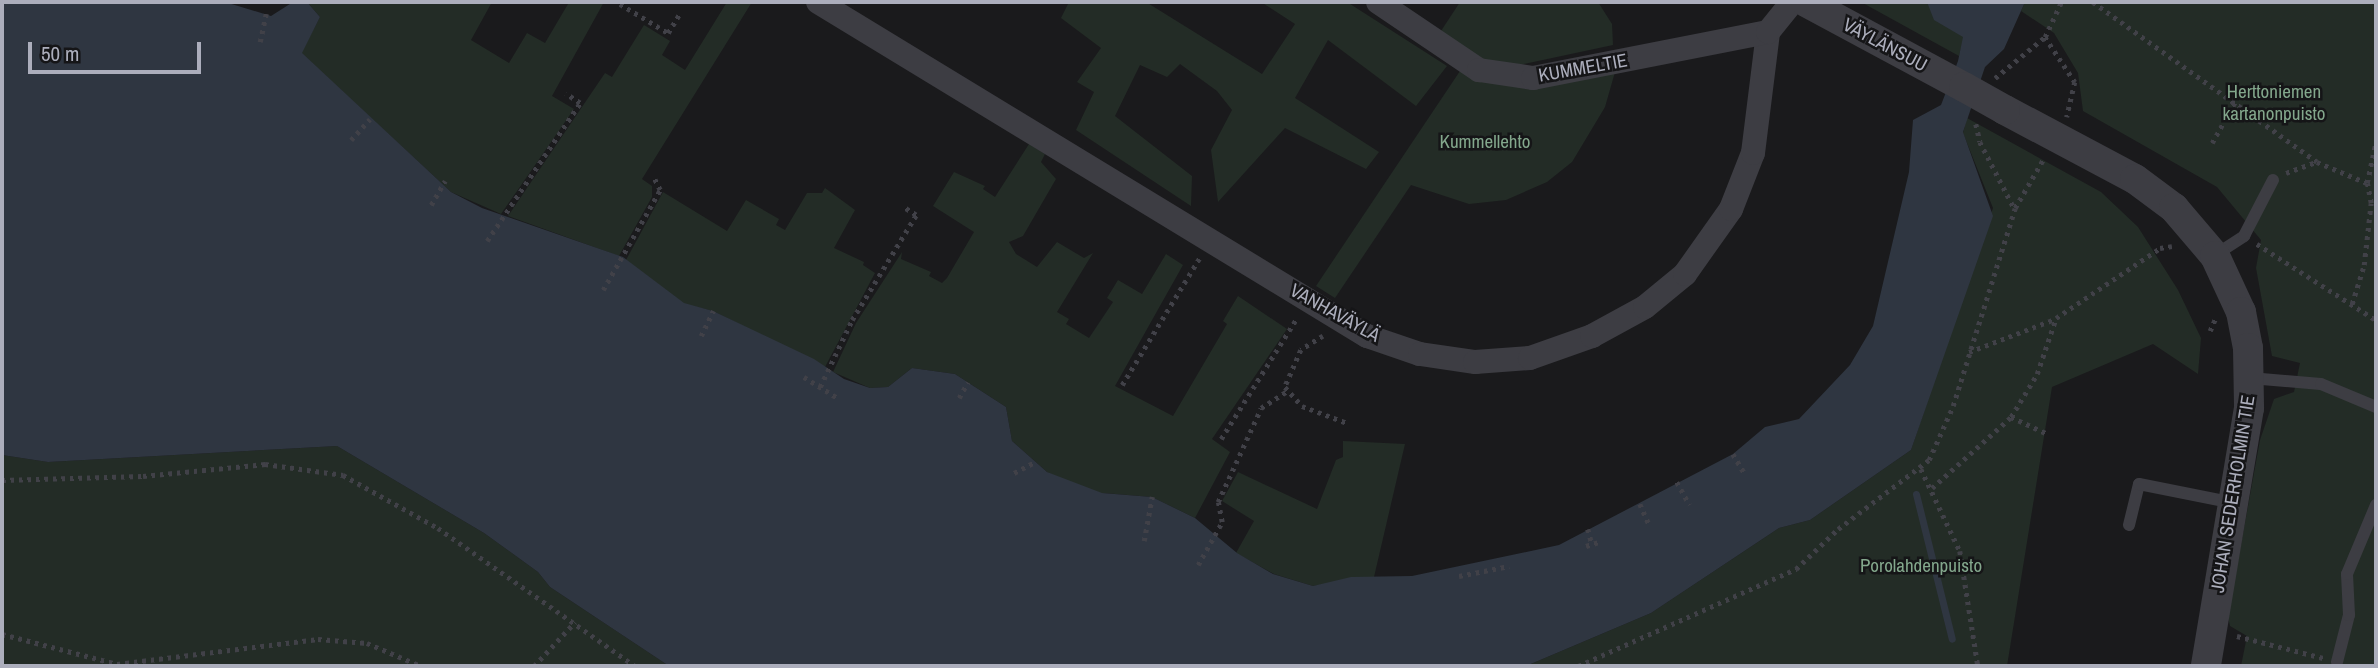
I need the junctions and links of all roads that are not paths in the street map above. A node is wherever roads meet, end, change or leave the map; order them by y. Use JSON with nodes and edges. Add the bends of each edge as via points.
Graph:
{"nodes":[{"id":1,"x":818,"y":2,"type":"edge"},
{"id":2,"x":1378,"y":2,"type":"edge"},
{"id":3,"x":1792,"y":2,"type":"edge"},
{"id":4,"x":1806,"y":2,"type":"edge"},
{"id":5,"x":1768,"y":32,"type":"junction"},
{"id":6,"x":1964,"y":88,"type":"joint"},
{"id":7,"x":2273,"y":180,"type":"road end"},
{"id":8,"x":2215,"y":256,"type":"junction"},
{"id":9,"x":2250,"y":378,"type":"junction"},
{"id":10,"x":2376,"y":407,"type":"edge"},
{"id":11,"x":2234,"y":503,"type":"junction"},
{"id":12,"x":2376,"y":505,"type":"edge"},
{"id":13,"x":2129,"y":524,"type":"dead end"},
{"id":14,"x":2337,"y":662,"type":"dead end"},
{"id":15,"x":2206,"y":666,"type":"edge"}],
"edges":[{"from":1,"to":5,"type":"street","name":"VANHAVÄYLÄ","via":[[1367,336],[1420,354],[1475,362],[1530,358],[1619,324],[1685,274],[1731,209],[1753,153]]},
{"from":2,"to":5,"type":"street","name":"KUMMELTIE","via":[[1479,70],[1506,77],[1534,78]]},
{"from":3,"to":5,"type":"street"},
{"from":4,"to":6,"type":"street","name":"VÄYLÄNSUU"},
{"from":6,"to":8,"type":"street","name":"JOHAN SEDERHOLMIN TIE","bridge":true,"via":[[2135,179],[2189,222]]},
{"from":7,"to":8,"type":"lane","via":[[2244,236]]},
{"from":8,"to":9,"type":"street","name":"JOHAN SEDERHOLMIN TIE","via":[[2241,312]]},
{"from":9,"to":10,"type":"lane","via":[[2321,384]]},
{"from":9,"to":11,"type":"street","name":"JOHAN SEDERHOLMIN TIE"},
{"from":11,"to":13,"type":"lane","via":[[2139,484]]},
{"from":11,"to":15,"type":"street","name":"JOHAN SEDERHOLMIN TIE"},
{"from":12,"to":14,"type":"lane","via":[[2347,574],[2348,615]]}]}
